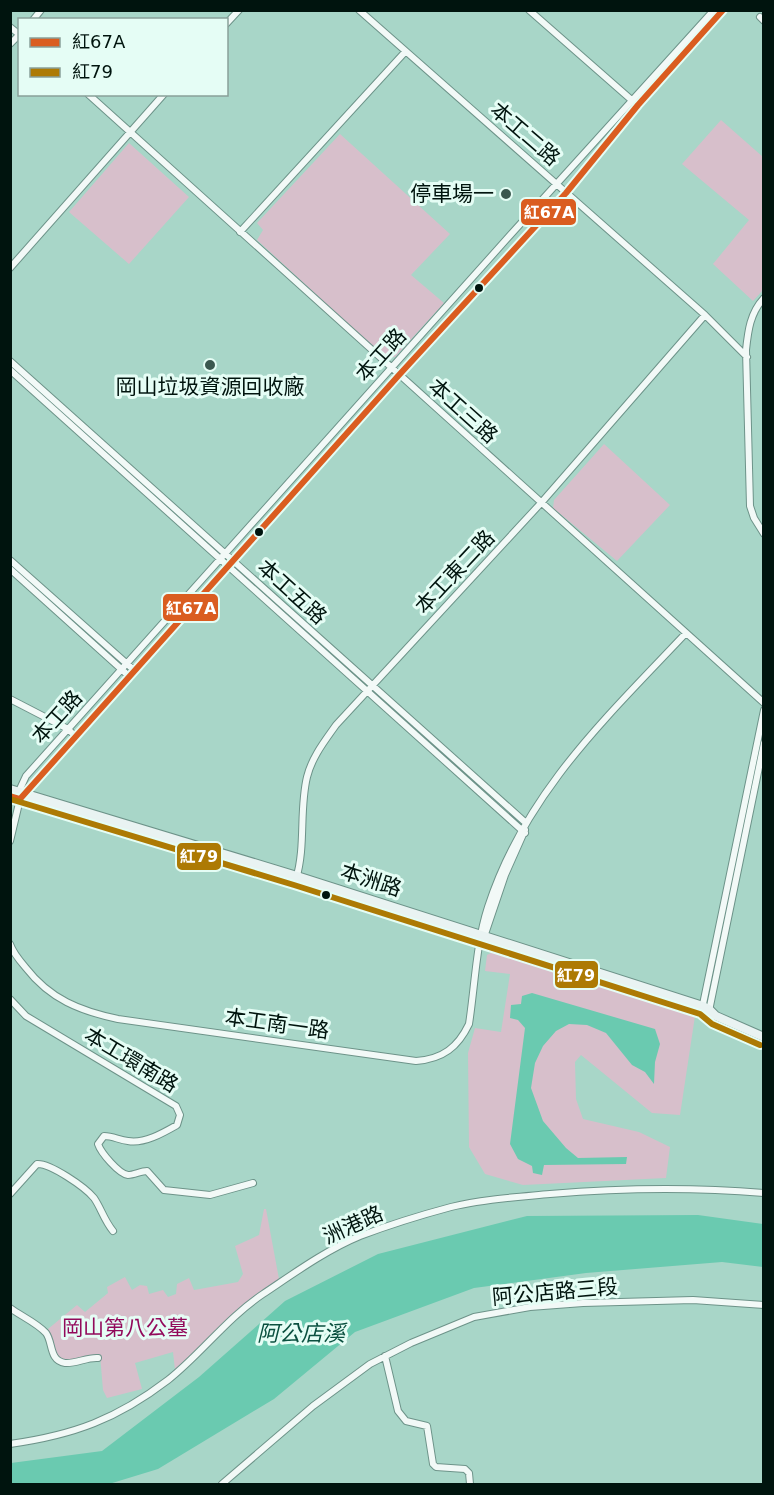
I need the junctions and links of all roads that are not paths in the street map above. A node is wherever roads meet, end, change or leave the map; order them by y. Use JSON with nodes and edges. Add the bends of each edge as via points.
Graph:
{"nodes":[{"id":1,"x":239,"y":10,"type":"edge"},
{"id":2,"x":359,"y":10,"type":"edge"},
{"id":3,"x":529,"y":10,"type":"edge"},
{"id":4,"x":714,"y":10,"type":"edge"},
{"id":5,"x":723,"y":10,"type":"edge"},
{"id":6,"x":228,"y":22,"type":"edge"},
{"id":7,"x":405,"y":52,"type":"junction"},
{"id":8,"x":90,"y":96,"type":"edge"},
{"id":9,"x":162,"y":96,"type":"edge"},
{"id":10,"x":632,"y":100,"type":"junction"},
{"id":11,"x":638,"y":105,"type":"junction"},
{"id":12,"x":130,"y":132,"type":"junction"},
{"id":13,"x":557,"y":185,"type":"junction"},
{"id":14,"x":566,"y":194,"type":"junction"},
{"id":15,"x":240,"y":232,"type":"junction"},
{"id":16,"x":10,"y":268,"type":"edge"},
{"id":17,"x":764,"y":298,"type":"edge"},
{"id":18,"x":705,"y":315,"type":"junction"},
{"id":19,"x":747,"y":357,"type":"junction"},
{"id":20,"x":10,"y":361,"type":"edge"},
{"id":21,"x":392,"y":369,"type":"junction"},
{"id":22,"x":10,"y":370,"type":"edge"},
{"id":23,"x":399,"y":375,"type":"junction"},
{"id":24,"x":541,"y":503,"type":"junction"},
{"id":25,"x":764,"y":534,"type":"edge"},
{"id":26,"x":224,"y":557,"type":"junction"},
{"id":27,"x":10,"y":560,"type":"edge"},
{"id":28,"x":231,"y":564,"type":"junction"},
{"id":29,"x":10,"y":569,"type":"edge"},
{"id":30,"x":686,"y":633,"type":"junction"},
{"id":31,"x":125,"y":667,"type":"junction"},
{"id":32,"x":133,"y":674,"type":"junction"},
{"id":33,"x":370,"y":689,"type":"junction"},
{"id":34,"x":10,"y":699,"type":"edge"},
{"id":35,"x":764,"y":702,"type":"edge"},
{"id":36,"x":764,"y":710,"type":"edge"},
{"id":37,"x":68,"y":729,"type":"junction"},
{"id":38,"x":76,"y":737,"type":"junction"},
{"id":39,"x":764,"y":743,"type":"edge"},
{"id":40,"x":17,"y":794,"type":"edge"},
{"id":41,"x":526,"y":823,"type":"junction"},
{"id":42,"x":523,"y":831,"type":"junction"},
{"id":43,"x":10,"y":841,"type":"edge"},
{"id":44,"x":296,"y":879,"type":"junction"},
{"id":45,"x":482,"y":937,"type":"junction"},
{"id":46,"x":11,"y":947,"type":"edge"},
{"id":47,"x":10,"y":999,"type":"edge"},
{"id":48,"x":707,"y":1012,"type":"junction"},
{"id":49,"x":764,"y":1038,"type":"edge"},
{"id":50,"x":252,"y":1182,"type":"dead end"},
{"id":51,"x":764,"y":1192,"type":"edge"},
{"id":52,"x":10,"y":1194,"type":"edge"},
{"id":53,"x":113,"y":1231,"type":"dead end"},
{"id":54,"x":764,"y":1305,"type":"edge"},
{"id":55,"x":10,"y":1308,"type":"edge"},
{"id":56,"x":385,"y":1356,"type":"junction"},
{"id":57,"x":98,"y":1358,"type":"dead end"},
{"id":58,"x":10,"y":1444,"type":"edge"},
{"id":59,"x":222,"y":1485,"type":"edge"},
{"id":60,"x":470,"y":1485,"type":"edge"}],
"edges":[{"from":1,"to":6,"type":"street"},
{"from":2,"to":7,"type":"street","name":"本工二路"},
{"from":3,"to":10,"type":"street"},
{"from":4,"to":10,"type":"street","name":"本工路"},
{"from":5,"to":11,"type":"street","name":"本工路"},
{"from":7,"to":13,"type":"street","name":"本工二路"},
{"from":7,"to":15,"type":"street"},
{"from":8,"to":12,"type":"street","name":"本工三路"},
{"from":9,"to":12,"type":"street"},
{"from":10,"to":11,"type":"street"},
{"from":10,"to":13,"type":"street","name":"本工路"},
{"from":11,"to":14,"type":"street","name":"本工路"},
{"from":12,"to":15,"type":"street","name":"本工三路"},
{"from":12,"to":16,"type":"street"},
{"from":13,"to":14,"type":"street","name":"本工二路"},
{"from":13,"to":21,"type":"street","name":"本工路"},
{"from":14,"to":18,"type":"street","name":"本工二路"},
{"from":14,"to":23,"type":"street","name":"本工路"},
{"from":15,"to":21,"type":"street","name":"本工三路"},
{"from":17,"to":19,"type":"street","via":[[749,325]]},
{"from":18,"to":19,"type":"street","name":"本工二路"},
{"from":18,"to":24,"type":"street","name":"本工東二路"},
{"from":19,"to":25,"type":"street","via":[[750,506]]},
{"from":20,"to":26,"type":"street","name":"本工五路"},
{"from":21,"to":23,"type":"street","name":"本工三路"},
{"from":21,"to":26,"type":"street","name":"本工路"},
{"from":22,"to":26,"type":"street","name":"本工五路"},
{"from":23,"to":24,"type":"street","name":"本工三路"},
{"from":23,"to":28,"type":"street","name":"本工路"},
{"from":24,"to":30,"type":"street","name":"本工三路"},
{"from":24,"to":33,"type":"street","name":"本工東二路"},
{"from":26,"to":28,"type":"street","name":"本工五路"},
{"from":26,"to":31,"type":"street","name":"本工路"},
{"from":27,"to":31,"type":"street"},
{"from":28,"to":32,"type":"street","name":"本工路"},
{"from":28,"to":33,"type":"street","name":"本工五路"},
{"from":29,"to":31,"type":"street"},
{"from":30,"to":35,"type":"street","name":"本工三路"},
{"from":30,"to":41,"type":"street","name":"本工南一路","via":[[582,743]]},
{"from":31,"to":32,"type":"street"},
{"from":31,"to":37,"type":"street","name":"本工路"},
{"from":32,"to":38,"type":"street","name":"本工路"},
{"from":33,"to":41,"type":"street","name":"本工五路"},
{"from":33,"to":42,"type":"street","name":"本工五路"},
{"from":33,"to":44,"type":"street","name":"本工東二路","via":[[336,725],[314,758],[307,779]]},
{"from":34,"to":37,"type":"street"},
{"from":36,"to":48,"type":"street"},
{"from":37,"to":38,"type":"street"},
{"from":37,"to":40,"type":"street","name":"本工路","via":[[26,776]]},
{"from":38,"to":40,"type":"street","name":"本工路"},
{"from":39,"to":48,"type":"street"},
{"from":40,"to":43,"type":"street"},
{"from":40,"to":44,"type":"main road","name":"本洲路"},
{"from":41,"to":42,"type":"street","name":"本工南一路"},
{"from":42,"to":45,"type":"street","name":"本工南一路"},
{"from":44,"to":45,"type":"main road","name":"本洲路"},
{"from":45,"to":46,"type":"street","name":"本工南一路","via":[[469,1024],[456,1047],[429,1060],[89,1013],[59,999],[34,979]]},
{"from":45,"to":48,"type":"main road","name":"本洲路"},
{"from":47,"to":50,"type":"street","name":"本工環南路","via":[[26,1016],[176,1106],[180,1115],[177,1125],[162,1133],[137,1141],[111,1136],[100,1139],[100,1150],[120,1172],[130,1175],[147,1171],[164,1190],[206,1196]]},
{"from":48,"to":49,"type":"main road","name":"本洲路"},
{"from":51,"to":58,"type":"street","name":"洲港路","via":[[667,1188],[522,1196],[453,1206],[395,1224],[330,1251],[260,1296],[169,1379],[113,1416],[46,1439]]},
{"from":52,"to":53,"type":"street","via":[[37,1164],[47,1165],[91,1195]]},
{"from":54,"to":56,"type":"street","name":"阿公店路三段","via":[[693,1300],[530,1307],[474,1317]]},
{"from":55,"to":57,"type":"street","via":[[45,1331],[53,1354],[61,1362]]},
{"from":56,"to":59,"type":"street","name":"阿公店路三段","via":[[313,1406]]},
{"from":56,"to":60,"type":"street","via":[[398,1411],[406,1421],[427,1426],[433,1464],[465,1469]]}]}
